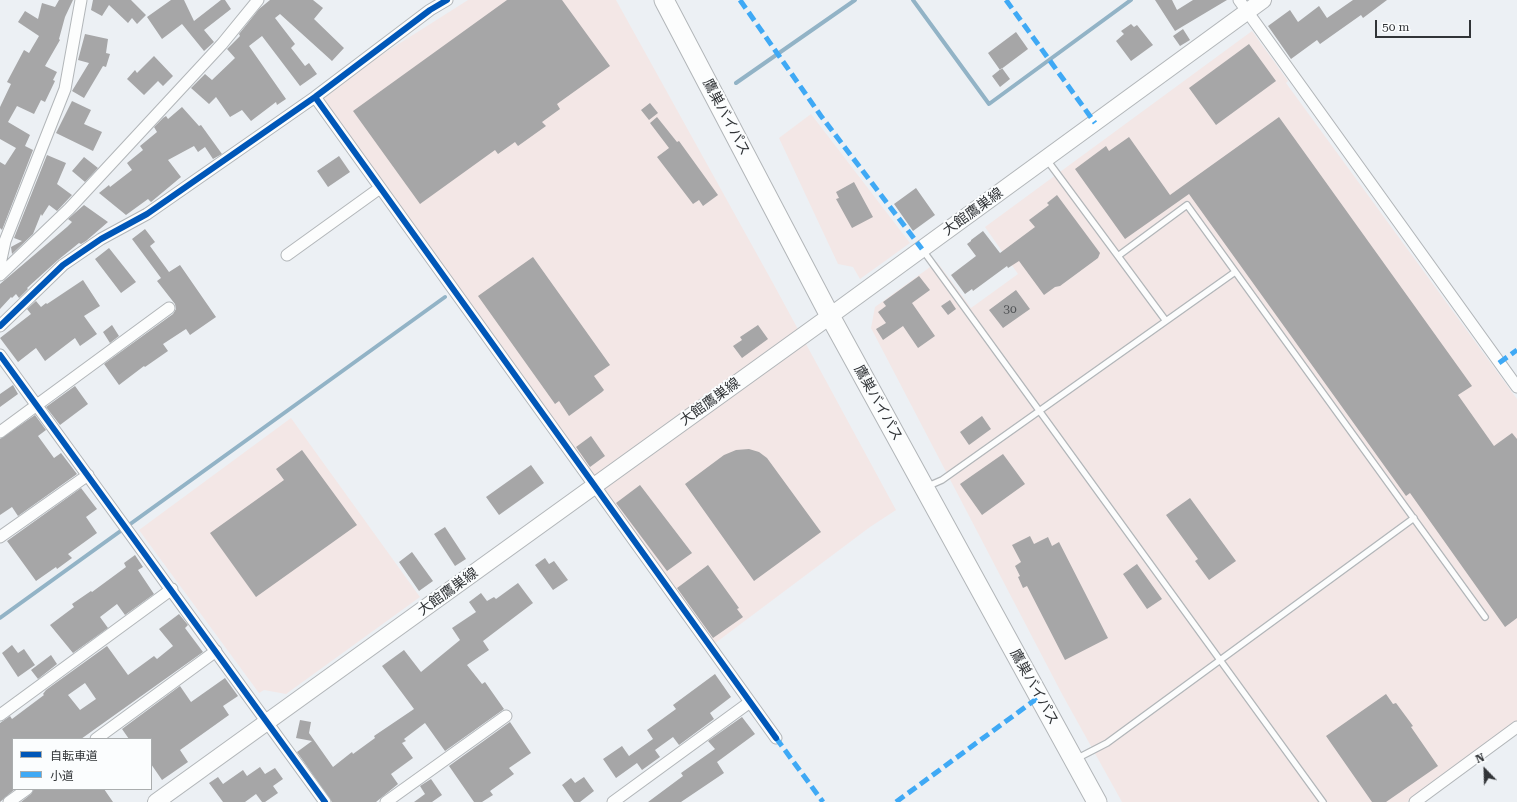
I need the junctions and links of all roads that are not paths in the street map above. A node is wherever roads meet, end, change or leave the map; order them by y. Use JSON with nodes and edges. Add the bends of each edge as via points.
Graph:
{"nodes":[{"id":1,"x":81,"y":0,"type":"edge"},
{"id":2,"x":258,"y":0,"type":"edge"},
{"id":3,"x":447,"y":0,"type":"edge"},
{"id":4,"x":664,"y":0,"type":"edge"},
{"id":5,"x":1263,"y":0,"type":"edge"},
{"id":6,"x":1243,"y":6,"type":"edge"},
{"id":7,"x":315,"y":97,"type":"junction"},
{"id":8,"x":1046,"y":158,"type":"junction"},
{"id":9,"x":380,"y":188,"type":"junction"},
{"id":10,"x":922,"y":249,"type":"junction"},
{"id":11,"x":287,"y":255,"type":"dead end"},
{"id":12,"x":1118,"y":256,"type":"junction"},
{"id":13,"x":0,"y":264,"type":"edge"},
{"id":14,"x":1235,"y":272,"type":"junction"},
{"id":15,"x":0,"y":275,"type":"edge"},
{"id":16,"x":169,"y":308,"type":"dead end"},
{"id":17,"x":830,"y":316,"type":"junction"},
{"id":18,"x":1166,"y":321,"type":"junction"},
{"id":19,"x":0,"y":326,"type":"edge"},
{"id":20,"x":0,"y":355,"type":"edge"},
{"id":21,"x":1517,"y":387,"type":"edge"},
{"id":22,"x":36,"y":404,"type":"junction"},
{"id":23,"x":1039,"y":411,"type":"junction"},
{"id":24,"x":0,"y":432,"type":"edge"},
{"id":25,"x":88,"y":474,"type":"junction"},
{"id":26,"x":593,"y":486,"type":"junction"},
{"id":27,"x":924,"y":488,"type":"junction"},
{"id":28,"x":1414,"y":518,"type":"junction"},
{"id":29,"x":0,"y":537,"type":"edge"},
{"id":30,"x":172,"y":590,"type":"junction"},
{"id":31,"x":1485,"y":617,"type":"dead end"},
{"id":32,"x":216,"y":651,"type":"junction"},
{"id":33,"x":1220,"y":660,"type":"junction"},
{"id":34,"x":750,"y":702,"type":"junction"},
{"id":35,"x":0,"y":715,"type":"edge"},
{"id":36,"x":506,"y":716,"type":"dead end"},
{"id":37,"x":268,"y":723,"type":"junction"},
{"id":38,"x":1517,"y":727,"type":"edge"},
{"id":39,"x":97,"y":738,"type":"edge"},
{"id":40,"x":776,"y":738,"type":"dead end"},
{"id":41,"x":1074,"y":760,"type":"junction"},
{"id":42,"x":26,"y":790,"type":"edge"},
{"id":43,"x":9,"y":802,"type":"edge"},
{"id":44,"x":156,"y":802,"type":"edge"},
{"id":45,"x":325,"y":802,"type":"edge"},
{"id":46,"x":386,"y":802,"type":"edge"},
{"id":47,"x":613,"y":802,"type":"edge"},
{"id":48,"x":1097,"y":802,"type":"edge"},
{"id":49,"x":1323,"y":802,"type":"edge"},
{"id":50,"x":1415,"y":802,"type":"edge"}],
"edges":[{"from":1,"to":13,"type":"street","via":[[65,89],[5,241]]},
{"from":2,"to":15,"type":"street","via":[[222,44],[69,209]]},
{"from":3,"to":7,"type":"street","via":[[430,10]]},
{"from":4,"to":17,"type":"highway","name":"鷹巣バイパス"},
{"from":5,"to":6,"type":"main road","name":"大館鷹巣線"},
{"from":6,"to":8,"type":"main road","name":"大館鷹巣線"},
{"from":6,"to":21,"type":"street"},
{"from":7,"to":9,"type":"street"},
{"from":7,"to":19,"type":"street","via":[[147,214],[101,239],[63,266]]},
{"from":8,"to":10,"type":"main road","name":"大館鷹巣線"},
{"from":8,"to":12,"type":"lane"},
{"from":9,"to":11,"type":"street"},
{"from":9,"to":26,"type":"street"},
{"from":10,"to":17,"type":"main road","name":"大館鷹巣線"},
{"from":10,"to":23,"type":"lane"},
{"from":12,"to":14,"type":"lane","via":[[1187,205]]},
{"from":12,"to":18,"type":"lane"},
{"from":14,"to":18,"type":"lane"},
{"from":14,"to":28,"type":"lane"},
{"from":16,"to":22,"type":"street"},
{"from":17,"to":26,"type":"main road","name":"大館鷹巣線"},
{"from":17,"to":27,"type":"highway","name":"鷹巣バイパス"},
{"from":18,"to":23,"type":"lane"},
{"from":20,"to":22,"type":"street"},
{"from":22,"to":24,"type":"street"},
{"from":22,"to":25,"type":"street"},
{"from":23,"to":27,"type":"lane","via":[[942,480]]},
{"from":23,"to":33,"type":"lane"},
{"from":25,"to":29,"type":"street"},
{"from":25,"to":30,"type":"street"},
{"from":26,"to":34,"type":"street"},
{"from":26,"to":37,"type":"main road","name":"大館鷹巣線"},
{"from":27,"to":41,"type":"highway","name":"鷹巣バイパス"},
{"from":28,"to":31,"type":"lane"},
{"from":28,"to":33,"type":"lane"},
{"from":30,"to":32,"type":"street"},
{"from":30,"to":35,"type":"street"},
{"from":32,"to":37,"type":"street"},
{"from":32,"to":39,"type":"street"},
{"from":33,"to":41,"type":"lane","via":[[1107,743]]},
{"from":33,"to":49,"type":"lane"},
{"from":34,"to":40,"type":"street"},
{"from":34,"to":47,"type":"street"},
{"from":36,"to":46,"type":"street"},
{"from":37,"to":44,"type":"main road","name":"大館鷹巣線"},
{"from":37,"to":45,"type":"street"},
{"from":38,"to":50,"type":"street"},
{"from":41,"to":48,"type":"highway","name":"鷹巣バイパス"},
{"from":42,"to":43,"type":"street"}]}
